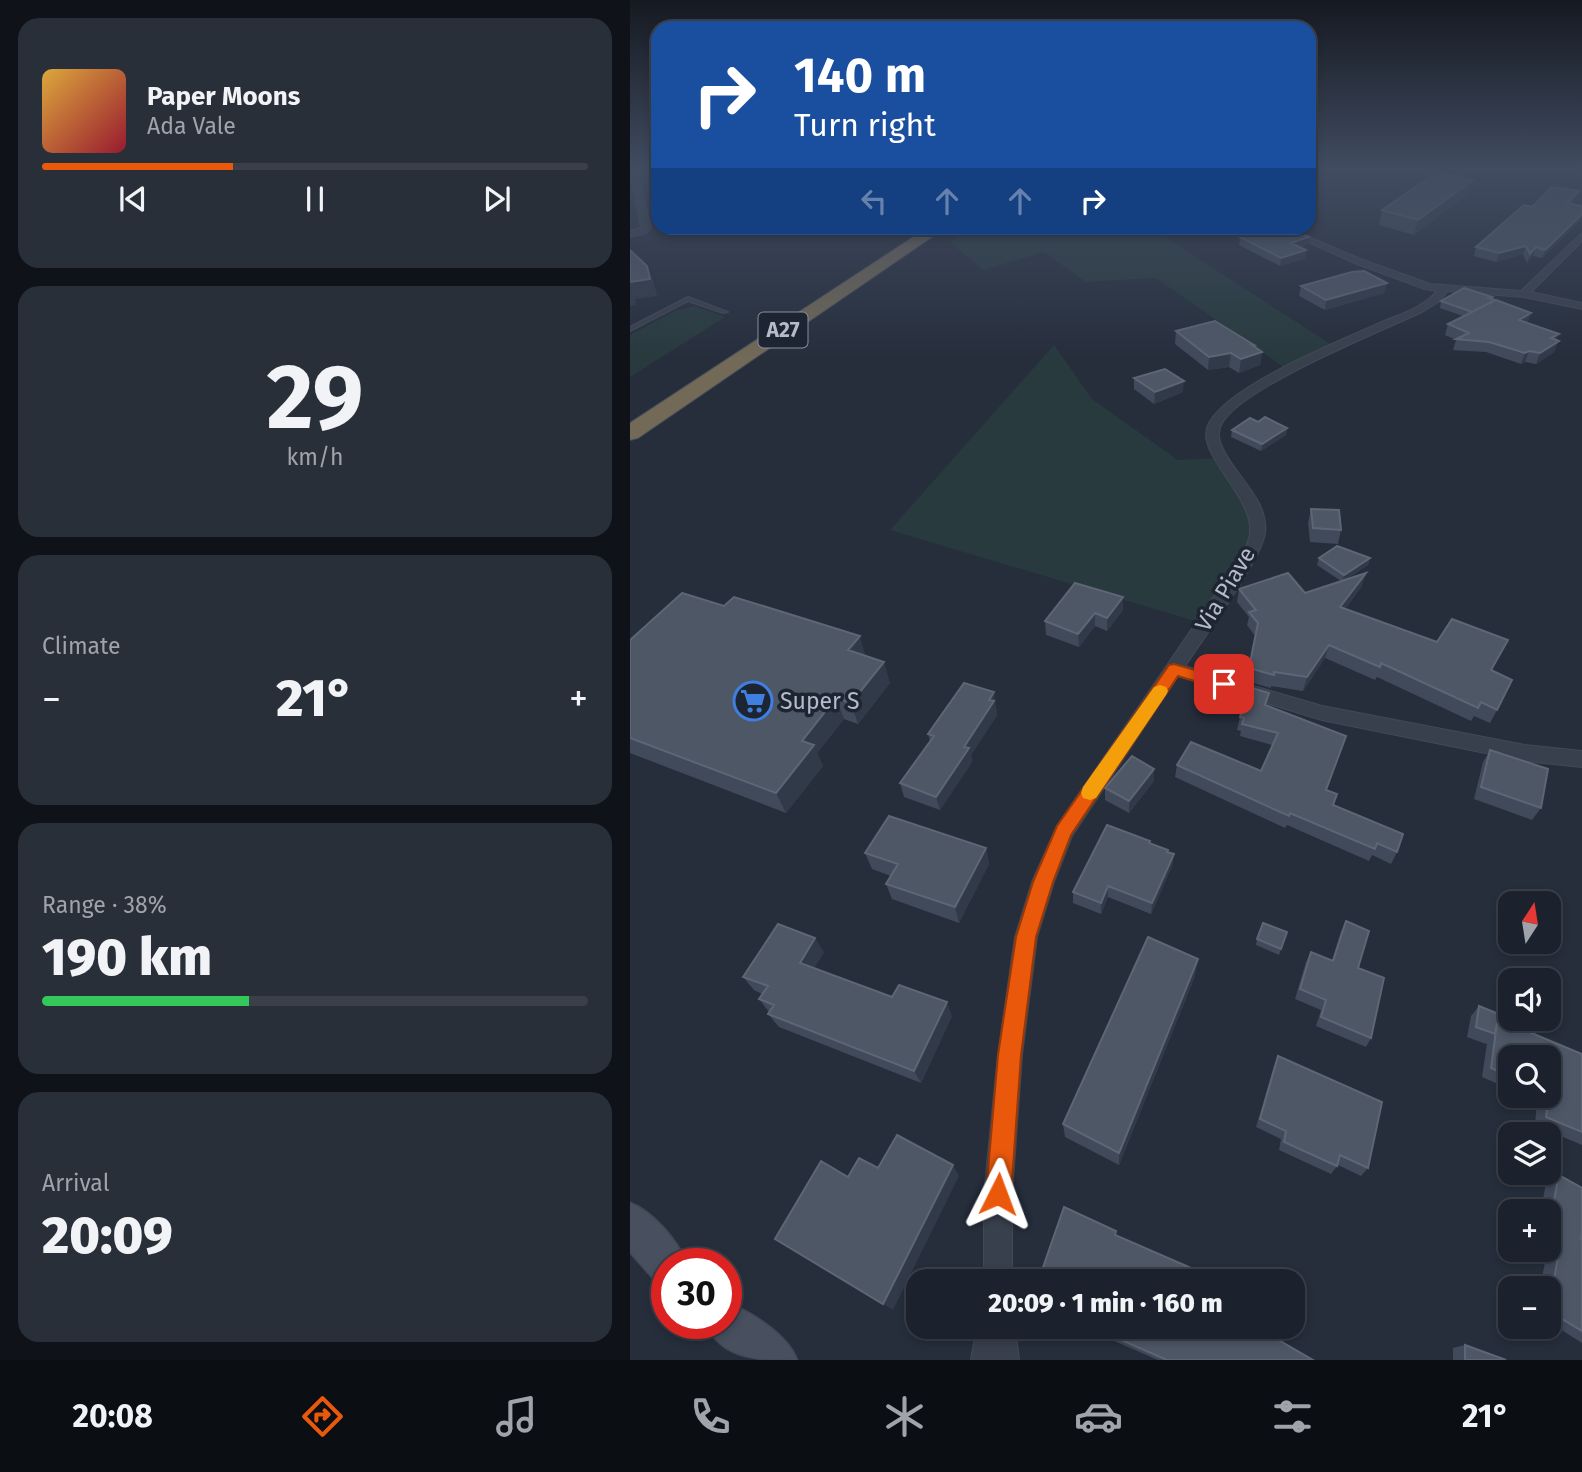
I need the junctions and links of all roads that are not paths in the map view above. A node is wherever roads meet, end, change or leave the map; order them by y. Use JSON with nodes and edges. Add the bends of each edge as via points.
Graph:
{"nodes":[{"id":1,"x":901,"y":235,"type":"edge"},
{"id":2,"x":927,"y":235,"type":"edge"},
{"id":3,"x":1298,"y":235,"type":"edge"},
{"id":4,"x":1582,"y":236,"type":"edge"},
{"id":5,"x":1443,"y":290,"type":"junction"},
{"id":6,"x":1524,"y":294,"type":"junction"},
{"id":7,"x":1582,"y":306,"type":"edge"},
{"id":8,"x":724,"y":312,"type":"dead end"},
{"id":9,"x":630,"y":329,"type":"edge"},
{"id":10,"x":678,"y":378,"type":"dead end"},
{"id":11,"x":630,"y":433,"type":"edge"},
{"id":12,"x":1174,"y":669,"type":"junction"},
{"id":13,"x":1582,"y":759,"type":"edge"},
{"id":14,"x":630,"y":1222,"type":"edge"},
{"id":15,"x":653,"y":1248,"type":"edge"},
{"id":16,"x":998,"y":1269,"type":"edge"},
{"id":17,"x":742,"y":1335,"type":"edge"},
{"id":18,"x":990,"y":1339,"type":"edge"},
{"id":19,"x":1002,"y":1339,"type":"edge"},
{"id":20,"x":776,"y":1360,"type":"edge"},
{"id":21,"x":986,"y":1360,"type":"edge"},
{"id":22,"x":1004,"y":1360,"type":"edge"}],
"edges":[{"from":1,"to":10,"type":"highway","number":"A27"},
{"from":2,"to":11,"type":"highway","number":"A27"},
{"from":3,"to":5,"type":"street","via":[[1383,272]]},
{"from":4,"to":6,"type":"street"},
{"from":5,"to":6,"type":"street"},
{"from":5,"to":12,"type":"street","name":"Via Piave","via":[[1418,310],[1254,388],[1223,411],[1211,434],[1216,450],[1241,483],[1258,530],[1243,565]]},
{"from":6,"to":7,"type":"street"},
{"from":8,"to":9,"type":"lane","via":[[688,299]]},
{"from":12,"to":13,"type":"street","via":[[1322,713],[1525,753]]},
{"from":12,"to":16,"type":"street","name":"Via Piave","via":[[1064,831],[1026,937],[1000,1160]]},
{"from":14,"to":15,"type":"street"},
{"from":17,"to":20,"type":"street"},
{"from":18,"to":21,"type":"street"},
{"from":19,"to":22,"type":"street"}]}
